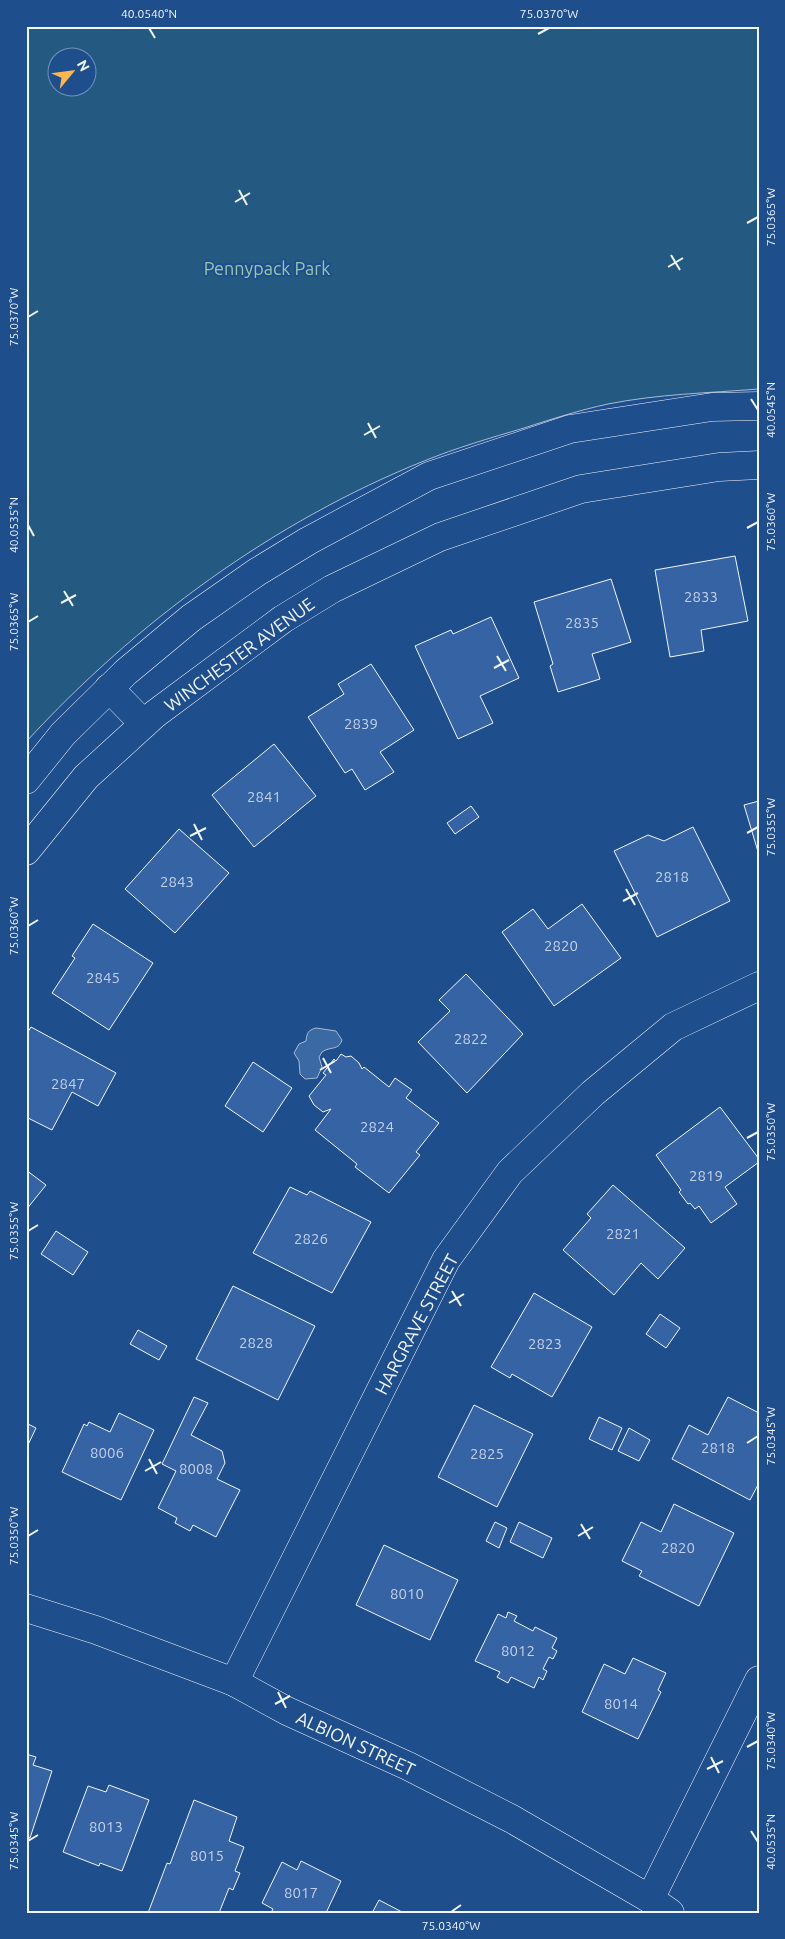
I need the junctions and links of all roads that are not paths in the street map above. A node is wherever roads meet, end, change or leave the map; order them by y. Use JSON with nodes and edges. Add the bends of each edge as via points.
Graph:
{"nodes":[{"id":1,"x":759,"y":406,"type":"edge"},
{"id":2,"x":759,"y":465,"type":"edge"},
{"id":3,"x":109,"y":688,"type":"junction"},
{"id":4,"x":144,"y":724,"type":"junction"},
{"id":5,"x":26,"y":780,"type":"edge"},
{"id":6,"x":26,"y":851,"type":"edge"},
{"id":7,"x":759,"y":986,"type":"edge"},
{"id":8,"x":26,"y":1608,"type":"edge"},
{"id":9,"x":759,"y":1680,"type":"edge"},
{"id":10,"x":234,"y":1682,"type":"junction"},
{"id":11,"x":660,"y":1906,"type":"edge"}],
"edges":[{"from":1,"to":3,"type":"street","via":[[712,407],[570,429],[429,476],[257,572],[191,618]]},
{"from":2,"to":4,"type":"street","name":"WINCHESTER AVENUE","via":[[718,467],[580,489],[440,538],[332,589],[283,619]]},
{"from":3,"to":4,"type":"street"},
{"from":3,"to":5,"type":"street","via":[[63,734]]},
{"from":4,"to":6,"type":"street","name":"WINCHESTER AVENUE","via":[[86,777]]},
{"from":7,"to":10,"type":"street","name":"HARGRAVE STREET","via":[[673,1027],[592,1093],[510,1172],[446,1260]]},
{"from":8,"to":10,"type":"street","name":"ALBION STREET","via":[[96,1630]]},
{"from":9,"to":11,"type":"street"},
{"from":10,"to":11,"type":"street","name":"ALBION STREET","via":[[287,1711],[408,1766],[512,1819]]}]}
